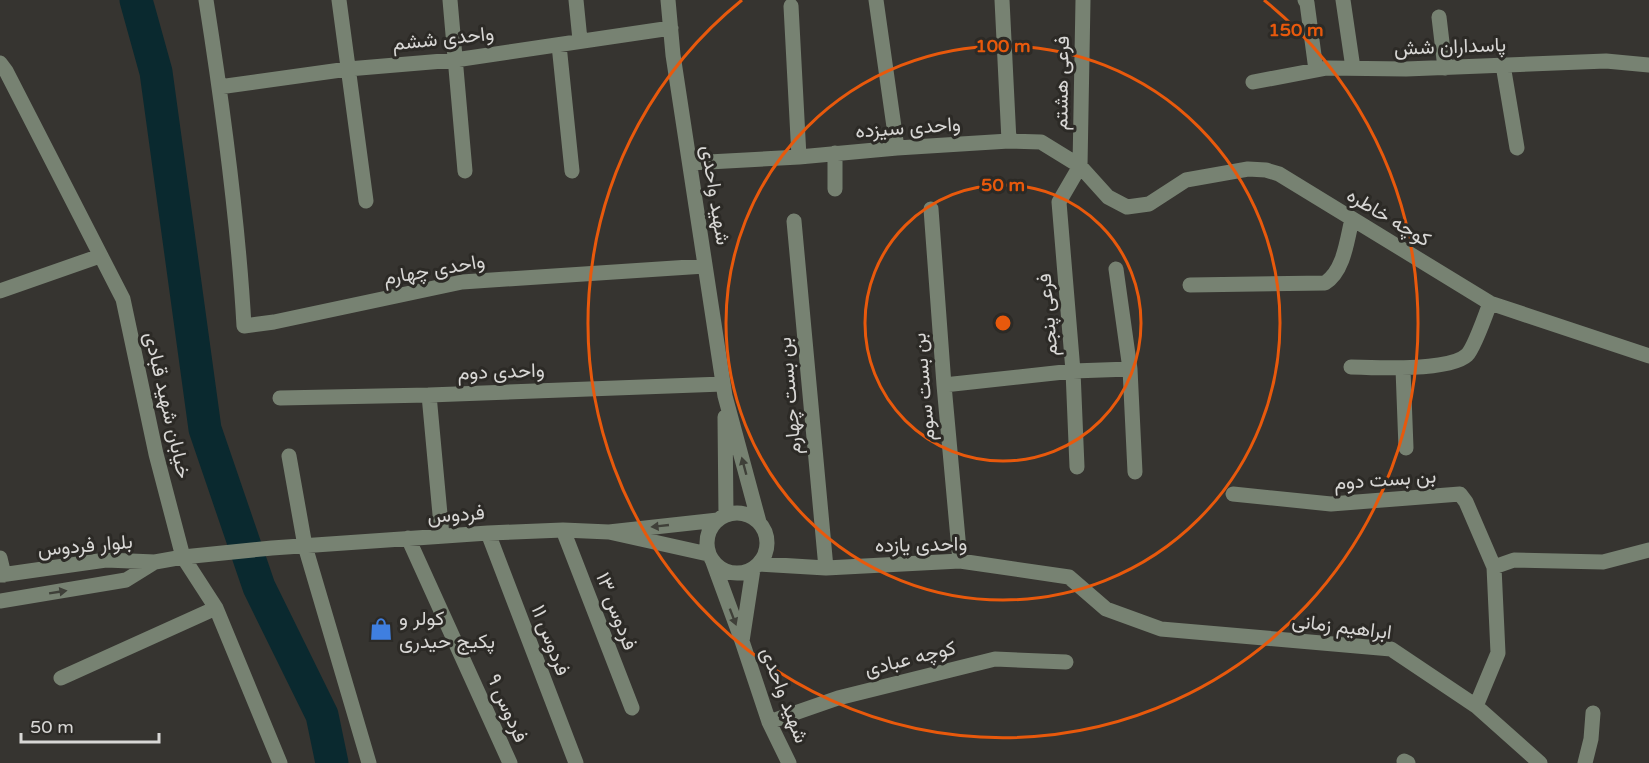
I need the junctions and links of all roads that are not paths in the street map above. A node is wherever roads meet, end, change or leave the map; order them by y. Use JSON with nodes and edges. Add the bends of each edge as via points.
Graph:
{"nodes":[{"id":1,"x":206,"y":0,"type":"edge"},
{"id":2,"x":339,"y":0,"type":"edge"},
{"id":3,"x":450,"y":0,"type":"edge"},
{"id":4,"x":576,"y":0,"type":"edge"},
{"id":5,"x":668,"y":0,"type":"edge"},
{"id":6,"x":876,"y":0,"type":"edge"},
{"id":7,"x":1002,"y":0,"type":"edge"},
{"id":8,"x":1083,"y":0,"type":"edge"},
{"id":9,"x":1343,"y":0,"type":"edge"},
{"id":10,"x":1308,"y":1,"type":"edge"},
{"id":11,"x":791,"y":6,"type":"dead end"},
{"id":12,"x":1439,"y":17,"type":"dead end"},
{"id":13,"x":671,"y":28,"type":"junction"},
{"id":14,"x":580,"y":40,"type":"junction"},
{"id":15,"x":560,"y":45,"type":"junction"},
{"id":16,"x":456,"y":60,"type":"junction"},
{"id":17,"x":0,"y":63,"type":"edge"},
{"id":18,"x":1503,"y":65,"type":"junction"},
{"id":19,"x":1649,"y":65,"type":"edge"},
{"id":20,"x":1353,"y":68,"type":"junction"},
{"id":21,"x":1445,"y":68,"type":"junction"},
{"id":22,"x":348,"y":69,"type":"junction"},
{"id":23,"x":1316,"y":70,"type":"junction"},
{"id":24,"x":1253,"y":82,"type":"dead end"},
{"id":25,"x":219,"y":87,"type":"junction"},
{"id":26,"x":1010,"y":141,"type":"junction"},
{"id":27,"x":897,"y":148,"type":"junction"},
{"id":28,"x":1517,"y":148,"type":"dead end"},
{"id":29,"x":835,"y":153,"type":"junction"},
{"id":30,"x":799,"y":157,"type":"junction"},
{"id":31,"x":690,"y":163,"type":"junction"},
{"id":32,"x":1080,"y":166,"type":"junction"},
{"id":33,"x":465,"y":171,"type":"dead end"},
{"id":34,"x":572,"y":171,"type":"dead end"},
{"id":35,"x":835,"y":189,"type":"dead end"},
{"id":36,"x":1108,"y":197,"type":"joint"},
{"id":37,"x":366,"y":201,"type":"dead end"},
{"id":38,"x":931,"y":209,"type":"dead end"},
{"id":39,"x":1352,"y":219,"type":"junction"},
{"id":40,"x":794,"y":221,"type":"dead end"},
{"id":41,"x":100,"y":256,"type":"junction"},
{"id":42,"x":705,"y":266,"type":"junction"},
{"id":43,"x":1116,"y":269,"type":"dead end"},
{"id":44,"x":1190,"y":285,"type":"dead end"},
{"id":45,"x":0,"y":291,"type":"edge"},
{"id":46,"x":1490,"y":303,"type":"junction"},
{"id":47,"x":1649,"y":356,"type":"edge"},
{"id":48,"x":1351,"y":367,"type":"dead end"},
{"id":49,"x":1130,"y":369,"type":"junction"},
{"id":50,"x":1403,"y":369,"type":"junction"},
{"id":51,"x":1073,"y":371,"type":"junction"},
{"id":52,"x":944,"y":386,"type":"junction"},
{"id":53,"x":724,"y":390,"type":"junction"},
{"id":54,"x":429,"y":395,"type":"junction"},
{"id":55,"x":280,"y":398,"type":"dead end"},
{"id":56,"x":1406,"y":448,"type":"dead end"},
{"id":57,"x":289,"y":456,"type":"dead end"},
{"id":58,"x":1077,"y":467,"type":"dead end"},
{"id":59,"x":1135,"y":472,"type":"dead end"},
{"id":60,"x":1233,"y":494,"type":"dead end"},
{"id":61,"x":722,"y":517,"type":"junction"},
{"id":62,"x":759,"y":522,"type":"junction"},
{"id":63,"x":564,"y":530,"type":"junction"},
{"id":64,"x":609,"y":532,"type":"junction"},
{"id":65,"x":488,"y":533,"type":"junction"},
{"id":66,"x":442,"y":536,"type":"junction"},
{"id":67,"x":408,"y":538,"type":"junction"},
{"id":68,"x":305,"y":546,"type":"junction"},
{"id":69,"x":1649,"y":550,"type":"edge"},
{"id":70,"x":189,"y":556,"type":"junction"},
{"id":71,"x":0,"y":558,"type":"edge"},
{"id":72,"x":711,"y":558,"type":"junction"},
{"id":73,"x":960,"y":561,"type":"junction"},
{"id":74,"x":155,"y":562,"type":"junction"},
{"id":75,"x":757,"y":567,"type":"junction"},
{"id":76,"x":1494,"y":567,"type":"junction"},
{"id":77,"x":826,"y":568,"type":"junction"},
{"id":78,"x":2,"y":575,"type":"edge"},
{"id":79,"x":0,"y":601,"type":"edge"},
{"id":80,"x":216,"y":608,"type":"junction"},
{"id":81,"x":1106,"y":609,"type":"joint"},
{"id":82,"x":742,"y":641,"type":"junction"},
{"id":83,"x":1066,"y":662,"type":"dead end"},
{"id":84,"x":61,"y":678,"type":"dead end"},
{"id":85,"x":1476,"y":706,"type":"junction"},
{"id":86,"x":632,"y":708,"type":"dead end"},
{"id":87,"x":1593,"y":713,"type":"dead end"},
{"id":88,"x":769,"y":722,"type":"junction"},
{"id":89,"x":280,"y":763,"type":"edge"},
{"id":90,"x":369,"y":763,"type":"edge"},
{"id":91,"x":510,"y":763,"type":"edge"},
{"id":92,"x":576,"y":763,"type":"edge"},
{"id":93,"x":789,"y":763,"type":"edge"},
{"id":94,"x":1540,"y":763,"type":"edge"},
{"id":95,"x":1585,"y":763,"type":"edge"}],
"edges":[{"from":1,"to":25,"type":"street"},
{"from":2,"to":22,"type":"street"},
{"from":3,"to":16,"type":"street"},
{"from":4,"to":14,"type":"street"},
{"from":5,"to":13,"type":"street","name":"شهید واحدی"},
{"from":6,"to":27,"type":"street"},
{"from":7,"to":26,"type":"street"},
{"from":8,"to":32,"type":"street","name":"فرعی هشتم"},
{"from":9,"to":20,"type":"street"},
{"from":10,"to":23,"type":"street"},
{"from":11,"to":30,"type":"street"},
{"from":12,"to":21,"type":"street"},
{"from":13,"to":14,"type":"street","name":"واحدی ششم"},
{"from":13,"to":31,"type":"street","name":"شهید واحدی"},
{"from":14,"to":15,"type":"street","name":"واحدی ششم"},
{"from":15,"to":16,"type":"street","name":"واحدی ششم"},
{"from":15,"to":34,"type":"street"},
{"from":16,"to":22,"type":"street","name":"واحدی ششم"},
{"from":16,"to":33,"type":"street"},
{"from":17,"to":41,"type":"street","name":"خیابان شهید قبادی"},
{"from":18,"to":19,"type":"street","name":"پاسداران شش","via":[[1606,61]]},
{"from":18,"to":21,"type":"street","name":"پاسداران شش"},
{"from":18,"to":28,"type":"street"},
{"from":20,"to":21,"type":"street","name":"پاسداران شش"},
{"from":20,"to":23,"type":"street","name":"پاسداران شش"},
{"from":22,"to":25,"type":"street","name":"واحدی ششم"},
{"from":22,"to":37,"type":"street"},
{"from":23,"to":24,"type":"street","name":"پاسداران شش"},
{"from":25,"to":42,"type":"street","name":"واحدی چهارم","via":[[240,254],[244,326],[462,282]]},
{"from":26,"to":27,"type":"street","name":"واحدی سیزده"},
{"from":26,"to":32,"type":"street","name":"واحدی سیزده","via":[[1041,142]]},
{"from":27,"to":29,"type":"street","name":"واحدی سیزده"},
{"from":29,"to":30,"type":"street","name":"واحدی سیزده"},
{"from":29,"to":35,"type":"street"},
{"from":30,"to":31,"type":"street","name":"واحدی سیزده"},
{"from":31,"to":42,"type":"street","name":"شهید واحدی"},
{"from":32,"to":36,"type":"street","name":"واحدی سیزده"},
{"from":32,"to":51,"type":"street","name":"فرعی پنجم","via":[[1059,202]]},
{"from":36,"to":39,"type":"street","name":"كوچه خاطره","via":[[1127,207],[1149,204],[1186,180],[1248,169],[1266,170]]},
{"from":38,"to":52,"type":"street","name":"بن بست سوم"},
{"from":39,"to":44,"type":"street","via":[[1338,270],[1325,283]]},
{"from":39,"to":46,"type":"street","name":"كوچه خاطره"},
{"from":40,"to":77,"type":"street","name":"بن بست چهارم"},
{"from":41,"to":45,"type":"street"},
{"from":41,"to":70,"type":"street","name":"خیابان شهید قبادی","via":[[123,299],[156,454]]},
{"from":42,"to":53,"type":"street","name":"شهید واحدی"},
{"from":43,"to":49,"type":"street"},
{"from":46,"to":47,"type":"street","name":"كوچه خاطره"},
{"from":46,"to":50,"type":"street","via":[[1469,354],[1457,361]]},
{"from":48,"to":50,"type":"street"},
{"from":49,"to":51,"type":"street"},
{"from":49,"to":59,"type":"street"},
{"from":50,"to":56,"type":"street"},
{"from":51,"to":52,"type":"street"},
{"from":51,"to":58,"type":"street","name":"فرعی پنجم"},
{"from":52,"to":73,"type":"street","name":"بن بست سوم"},
{"from":53,"to":54,"type":"street","name":"واحدی دوم"},
{"from":53,"to":61,"type":"street"},
{"from":62,"to":53,"type":"street","one_way":true},
{"from":54,"to":55,"type":"street","name":"واحدی دوم"},
{"from":54,"to":66,"type":"street"},
{"from":57,"to":68,"type":"street"},
{"from":60,"to":76,"type":"street","name":"بن بست دوم","via":[[1331,504],[1460,494]]},
{"from":61,"to":62,"type":"street","via":[[744,514]]},
{"from":61,"to":64,"type":"street","one_way":true},
{"from":61,"to":72,"type":"street","via":[[707,535]]},
{"from":62,"to":75,"type":"street","via":[[767,538],[765,556]]},
{"from":63,"to":64,"type":"street","name":"فردوس"},
{"from":63,"to":65,"type":"street","name":"فردوس"},
{"from":63,"to":86,"type":"street","name":"فردوس ۱۳"},
{"from":64,"to":72,"type":"street"},
{"from":65,"to":66,"type":"street","name":"فردوس"},
{"from":65,"to":92,"type":"street","name":"فردوس ۱۱"},
{"from":66,"to":67,"type":"street","name":"فردوس"},
{"from":67,"to":68,"type":"street","name":"فردوس"},
{"from":67,"to":91,"type":"street","name":"فردوس ۹"},
{"from":68,"to":70,"type":"street","name":"فردوس"},
{"from":68,"to":90,"type":"street"},
{"from":69,"to":76,"type":"street","via":[[1603,562],[1514,560]]},
{"from":70,"to":74,"type":"street","name":"فردوس"},
{"from":70,"to":80,"type":"street","name":"خیابان شهید قبادی"},
{"from":71,"to":78,"type":"street"},
{"from":72,"to":75,"type":"street","via":[[728,573],[745,573]]},
{"from":72,"to":82,"type":"street","name":"شهید واحدی","one_way":true},
{"from":73,"to":77,"type":"street","name":"واحدی یازده"},
{"from":73,"to":81,"type":"street","name":"واحدی یازده","via":[[1069,577]]},
{"from":74,"to":78,"type":"street","name":"بلوار فردوس","via":[[106,560]]},
{"from":79,"to":74,"type":"street","name":"بلوار فردوس","one_way":true,"via":[[126,580]]},
{"from":75,"to":77,"type":"street","name":"واحدی یازده"},
{"from":75,"to":82,"type":"street"},
{"from":76,"to":85,"type":"street","name":"بن بست دوم","via":[[1498,653]]},
{"from":80,"to":84,"type":"street"},
{"from":80,"to":89,"type":"street","name":"خیابان شهید قبادی"},
{"from":81,"to":85,"type":"street","name":"ابراهیم زمانی","via":[[1161,629],[1391,650]]},
{"from":82,"to":88,"type":"street","name":"شهید واحدی"},
{"from":83,"to":88,"type":"street","name":"کوچه عبادی","via":[[995,658],[838,698]]},
{"from":85,"to":94,"type":"street","name":"ابراهیم زمانی"},
{"from":87,"to":95,"type":"street","via":[[1592,739]]},
{"from":88,"to":93,"type":"street","name":"شهید واحدی"}]}
